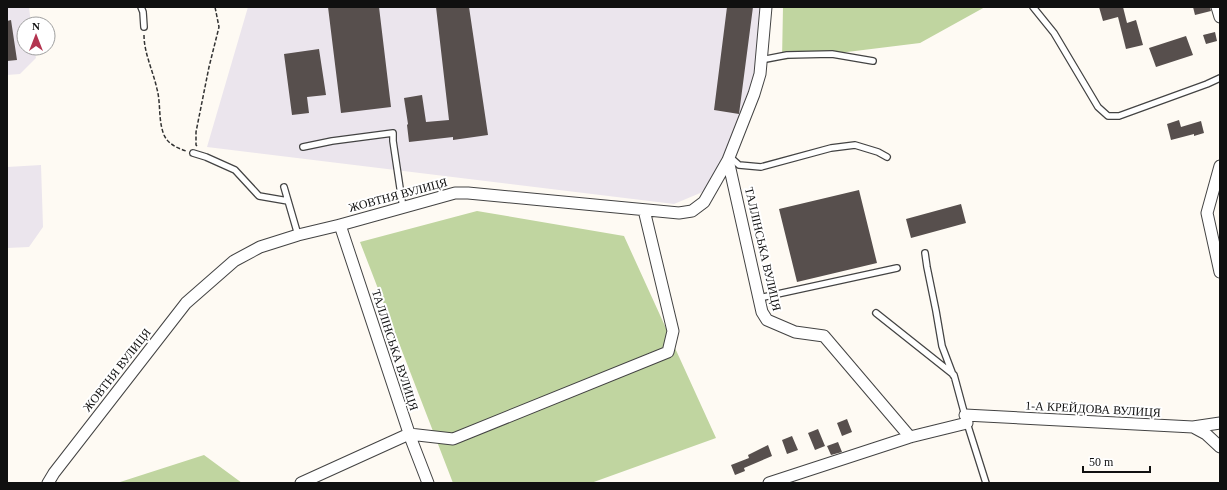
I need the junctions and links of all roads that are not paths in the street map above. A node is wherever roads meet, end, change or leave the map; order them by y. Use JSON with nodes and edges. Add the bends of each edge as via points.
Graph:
{"nodes":[{"id":1,"x":141,"y":7,"type":"edge"},
{"id":2,"x":766,"y":7,"type":"edge"},
{"id":3,"x":1034,"y":7,"type":"edge"},
{"id":4,"x":1217,"y":7,"type":"edge"},
{"id":5,"x":1220,"y":17,"type":"edge"},
{"id":6,"x":144,"y":27,"type":"road end"},
{"id":7,"x":761,"y":60,"type":"junction"},
{"id":8,"x":873,"y":61,"type":"dead end"},
{"id":9,"x":1220,"y":78,"type":"edge"},
{"id":10,"x":303,"y":147,"type":"dead end"},
{"id":11,"x":193,"y":153,"type":"road end"},
{"id":12,"x":887,"y":157,"type":"dead end"},
{"id":13,"x":729,"y":159,"type":"junction"},
{"id":14,"x":1220,"y":166,"type":"edge"},
{"id":15,"x":284,"y":187,"type":"dead end"},
{"id":16,"x":288,"y":201,"type":"junction"},
{"id":17,"x":403,"y":208,"type":"junction"},
{"id":18,"x":644,"y":210,"type":"junction"},
{"id":19,"x":340,"y":225,"type":"junction"},
{"id":20,"x":298,"y":235,"type":"junction"},
{"id":21,"x":925,"y":253,"type":"dead end"},
{"id":22,"x":897,"y":268,"type":"dead end"},
{"id":23,"x":1220,"y":272,"type":"edge"},
{"id":24,"x":759,"y":298,"type":"junction"},
{"id":25,"x":876,"y":313,"type":"dead end"},
{"id":26,"x":954,"y":375,"type":"junction"},
{"id":27,"x":966,"y":419,"type":"junction"},
{"id":28,"x":1220,"y":423,"type":"edge"},
{"id":29,"x":1193,"y":427,"type":"junction"},
{"id":30,"x":409,"y":434,"type":"junction"},
{"id":31,"x":910,"y":438,"type":"junction"},
{"id":32,"x":1220,"y":447,"type":"edge"},
{"id":33,"x":48,"y":483,"type":"edge"},
{"id":34,"x":301,"y":483,"type":"edge"},
{"id":35,"x":428,"y":483,"type":"edge"},
{"id":36,"x":769,"y":483,"type":"edge"},
{"id":37,"x":986,"y":483,"type":"edge"}],
"edges":[{"from":1,"to":6,"type":"lane"},
{"from":2,"to":7,"type":"street","name":"ЖОВТНЯ ВУЛИЦЯ"},
{"from":3,"to":9,"type":"lane","via":[[1054,33],[1098,107],[1108,116],[1119,116]]},
{"from":4,"to":5,"type":"street"},
{"from":7,"to":8,"type":"lane","via":[[787,55],[832,54]]},
{"from":7,"to":13,"type":"street","name":"ЖОВТНЯ ВУЛИЦЯ","via":[[754,94]]},
{"from":10,"to":17,"type":"lane","via":[[392,133]]},
{"from":11,"to":16,"type":"lane","via":[[235,170],[259,196]]},
{"from":12,"to":13,"type":"lane","via":[[855,146],[831,148],[761,167],[739,165]]},
{"from":13,"to":18,"type":"street","name":"ЖОВТНЯ ВУЛИЦЯ","via":[[704,202],[692,211],[679,213]]},
{"from":13,"to":24,"type":"street","name":"ТАЛЛІНСЬКА ВУЛИЦЯ"},
{"from":14,"to":23,"type":"street","via":[[1207,213]]},
{"from":15,"to":16,"type":"lane"},
{"from":16,"to":20,"type":"lane"},
{"from":17,"to":18,"type":"street","name":"ЖОВТНЯ ВУЛИЦЯ","via":[[455,193],[468,193]]},
{"from":17,"to":19,"type":"street","name":"ЖОВТНЯ ВУЛИЦЯ"},
{"from":18,"to":30,"type":"street","via":[[673,331],[668,352],[453,438]]},
{"from":19,"to":20,"type":"street","name":"ЖОВТНЯ ВУЛИЦЯ"},
{"from":19,"to":30,"type":"street","name":"ТАЛЛІНСЬКА ВУЛИЦЯ"},
{"from":20,"to":33,"type":"street","name":"ЖОВТНЯ ВУЛИЦЯ","via":[[260,247],[234,261],[186,303]]},
{"from":21,"to":26,"type":"lane","via":[[942,346]]},
{"from":22,"to":24,"type":"lane"},
{"from":24,"to":31,"type":"street","name":"ТАЛЛІНСЬКА ВУЛИЦЯ","via":[[767,320],[795,332],[824,336]]},
{"from":25,"to":26,"type":"lane"},
{"from":26,"to":27,"type":"lane"},
{"from":27,"to":29,"type":"street","name":"1-А КРЕЙДОВА ВУЛИЦЯ"},
{"from":27,"to":31,"type":"street"},
{"from":27,"to":37,"type":"lane"},
{"from":28,"to":29,"type":"street","name":"1-А КРЕЙДОВА ВУЛИЦЯ"},
{"from":29,"to":32,"type":"street","via":[[1206,434]]},
{"from":30,"to":34,"type":"street"},
{"from":30,"to":35,"type":"street","name":"ТАЛЛІНСЬКА ВУЛИЦЯ"},
{"from":31,"to":36,"type":"street"}]}
